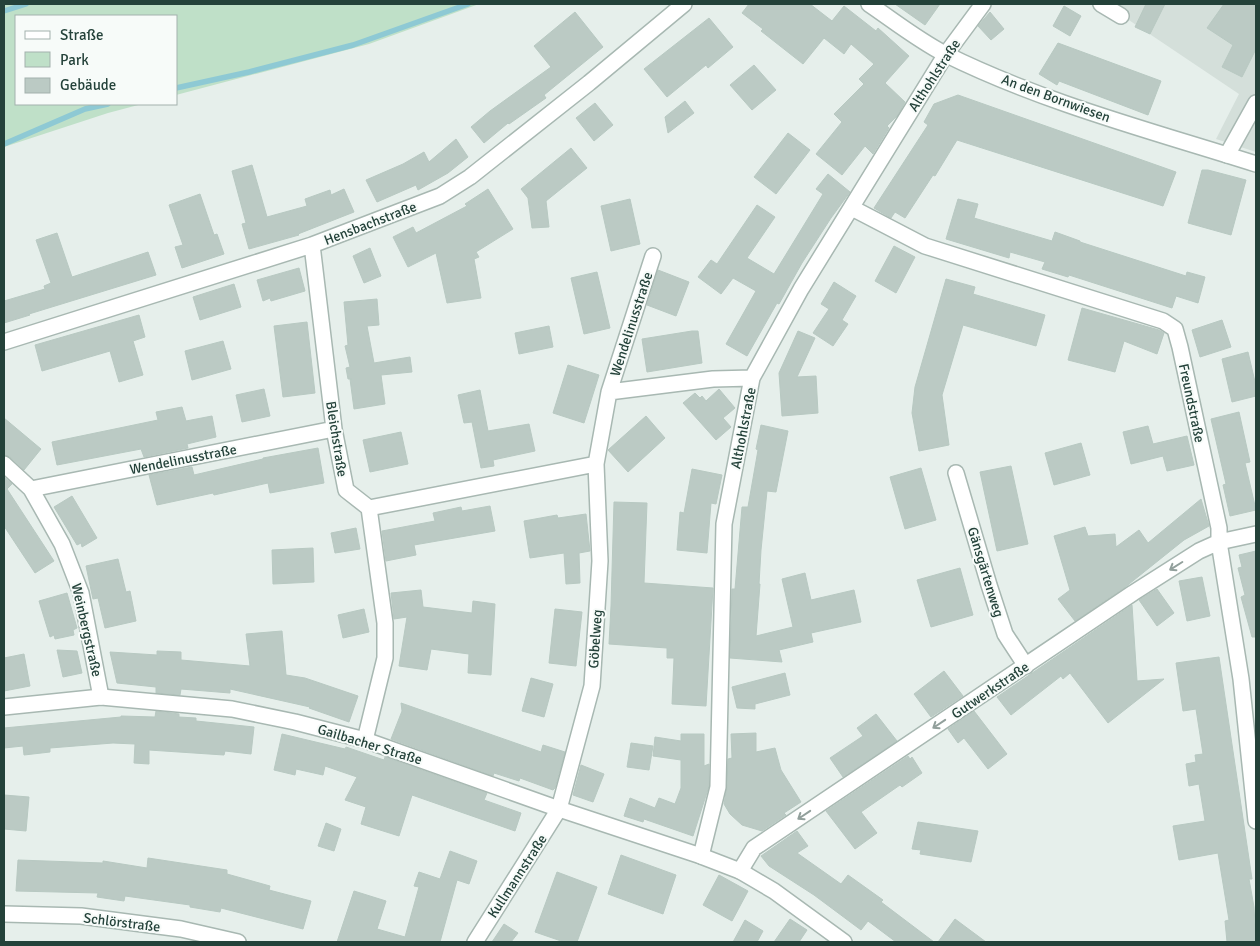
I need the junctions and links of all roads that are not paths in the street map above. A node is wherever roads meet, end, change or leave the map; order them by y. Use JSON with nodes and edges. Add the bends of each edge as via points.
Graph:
{"nodes":[{"id":1,"x":684,"y":4,"type":"edge"},
{"id":2,"x":869,"y":4,"type":"edge"},
{"id":3,"x":983,"y":4,"type":"edge"},
{"id":4,"x":1101,"y":4,"type":"edge"},
{"id":5,"x":1122,"y":16,"type":"dead end"},
{"id":6,"x":946,"y":54,"type":"junction"},
{"id":7,"x":1256,"y":103,"type":"edge"},
{"id":8,"x":1227,"y":155,"type":"junction"},
{"id":9,"x":1256,"y":164,"type":"edge"},
{"id":10,"x":852,"y":208,"type":"junction"},
{"id":11,"x":312,"y":245,"type":"junction"},
{"id":12,"x":653,"y":256,"type":"dead end"},
{"id":13,"x":4,"y":342,"type":"edge"},
{"id":14,"x":752,"y":378,"type":"junction"},
{"id":15,"x":609,"y":392,"type":"junction"},
{"id":16,"x":334,"y":429,"type":"junction"},
{"id":17,"x":4,"y":464,"type":"edge"},
{"id":18,"x":596,"y":464,"type":"junction"},
{"id":19,"x":956,"y":473,"type":"dead end"},
{"id":20,"x":31,"y":489,"type":"junction"},
{"id":21,"x":369,"y":508,"type":"junction"},
{"id":22,"x":1256,"y":534,"type":"edge"},
{"id":23,"x":1219,"y":542,"type":"junction"},
{"id":24,"x":1026,"y":666,"type":"junction"},
{"id":25,"x":101,"y":697,"type":"junction"},
{"id":26,"x":4,"y":707,"type":"edge"},
{"id":27,"x":365,"y":740,"type":"junction"},
{"id":28,"x":559,"y":809,"type":"junction"},
{"id":29,"x":1256,"y":821,"type":"edge"},
{"id":30,"x":701,"y":856,"type":"junction"},
{"id":31,"x":740,"y":871,"type":"junction"},
{"id":32,"x":4,"y":914,"type":"edge"},
{"id":33,"x":238,"y":942,"type":"edge"},
{"id":34,"x":475,"y":942,"type":"edge"},
{"id":35,"x":844,"y":942,"type":"edge"}],
"edges":[{"from":1,"to":11,"type":"street","name":"Hensbachstraße","via":[[470,177],[440,196]]},
{"from":2,"to":6,"type":"street","name":"An den Bornwiesen"},
{"from":3,"to":6,"type":"street","name":"Althohlstraße"},
{"from":4,"to":5,"type":"street"},
{"from":6,"to":8,"type":"street","name":"An den Bornwiesen","via":[[1031,92]]},
{"from":6,"to":10,"type":"street","name":"Althohlstraße"},
{"from":7,"to":8,"type":"street"},
{"from":8,"to":9,"type":"street","name":"An den Bornwiesen"},
{"from":10,"to":14,"type":"street","name":"Althohlstraße","via":[[801,289]]},
{"from":10,"to":23,"type":"street","name":"Freundstraße","via":[[925,246],[1163,320],[1175,329],[1219,528]]},
{"from":11,"to":13,"type":"street","name":"Hensbachstraße"},
{"from":11,"to":16,"type":"street","name":"Bleichstraße"},
{"from":12,"to":15,"type":"street","name":"Wendelinusstraße"},
{"from":14,"to":15,"type":"street","name":"Wendelinusstraße","via":[[713,378]]},
{"from":14,"to":30,"type":"street","name":"Althohlstraße","via":[[724,524],[718,787]]},
{"from":15,"to":18,"type":"street","name":"Wendelinusstraße"},
{"from":16,"to":20,"type":"street","name":"Wendelinusstraße"},
{"from":16,"to":21,"type":"street","name":"Bleichstraße","via":[[346,490]]},
{"from":17,"to":20,"type":"street","name":"Weinbergstraße"},
{"from":18,"to":21,"type":"street"},
{"from":18,"to":28,"type":"street","name":"Göbelweg","via":[[600,561],[592,686]]},
{"from":19,"to":24,"type":"street","name":"Gänsgärtenweg","via":[[1005,634]]},
{"from":20,"to":25,"type":"street","name":"Weinbergstraße","via":[[62,544],[81,593]]},
{"from":21,"to":27,"type":"street","via":[[385,623],[386,658]]},
{"from":22,"to":23,"type":"street","name":"Gutwerkstraße"},
{"from":23,"to":24,"type":"street","name":"Gutwerkstraße","one_way":true,"via":[[1133,593]]},
{"from":23,"to":29,"type":"street","name":"Freundstraße","via":[[1241,679]]},
{"from":24,"to":31,"type":"street","name":"Gutwerkstraße","one_way":true,"via":[[754,848]]},
{"from":25,"to":26,"type":"street","name":"Gailbacher Straße"},
{"from":25,"to":27,"type":"street","name":"Gailbacher Straße","via":[[232,709]]},
{"from":27,"to":28,"type":"street","name":"Gailbacher Straße"},
{"from":28,"to":30,"type":"street","name":"Gailbacher Straße"},
{"from":28,"to":34,"type":"street","name":"Kullmannstraße"},
{"from":30,"to":31,"type":"street","name":"Gailbacher Straße"},
{"from":31,"to":35,"type":"street","name":"Gailbacher Straße","via":[[774,891]]},
{"from":32,"to":33,"type":"street","name":"Schlörstraße","via":[[81,916],[181,929]]}]}
